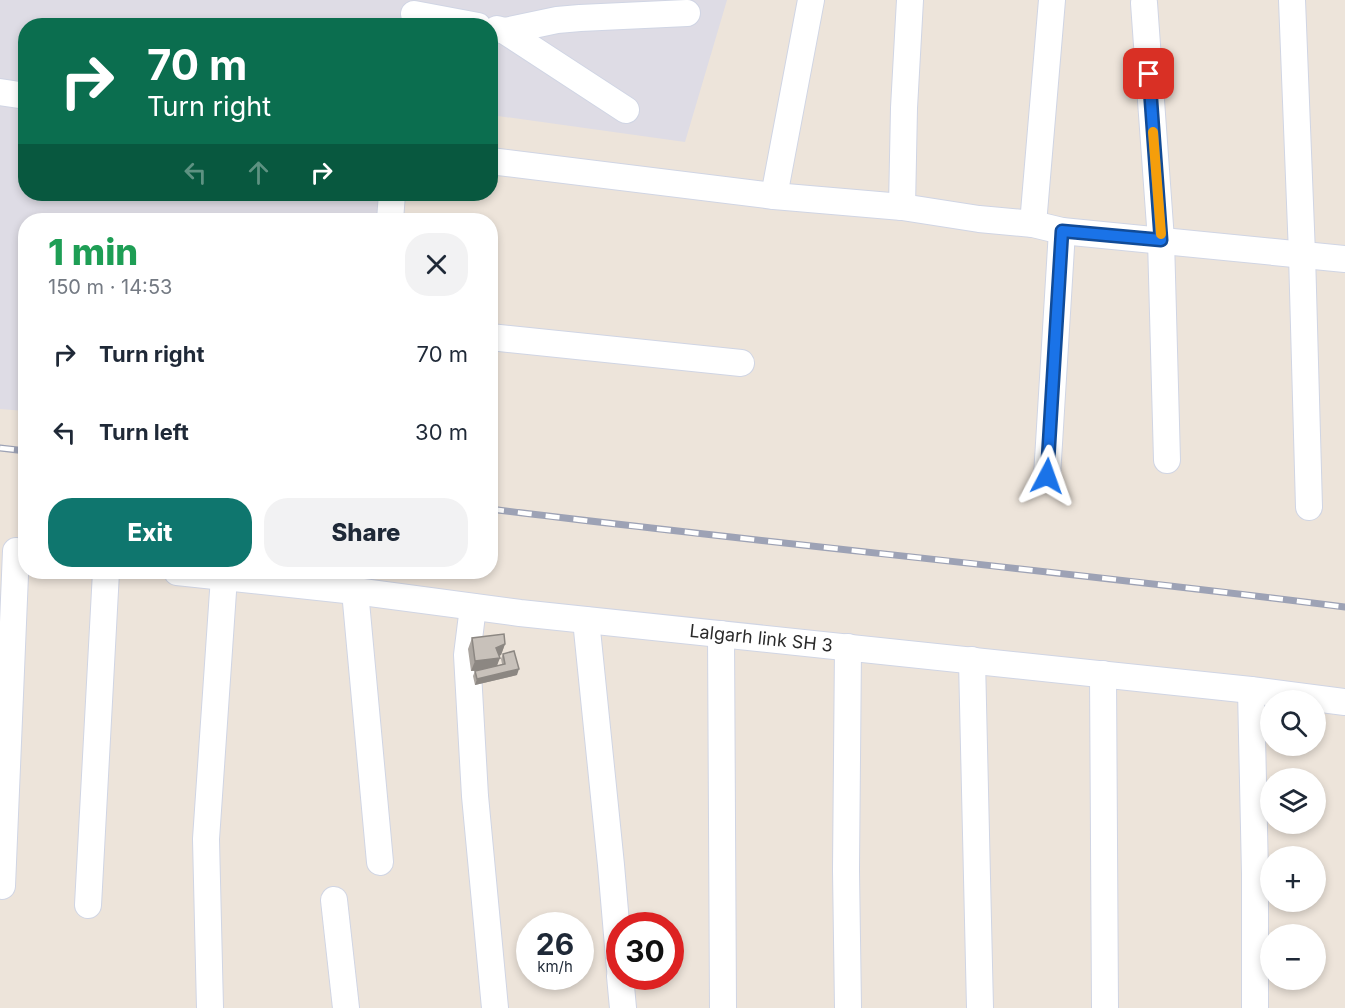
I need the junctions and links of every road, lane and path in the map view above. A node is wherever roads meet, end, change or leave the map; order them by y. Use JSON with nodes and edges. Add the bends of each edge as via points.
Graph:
{"nodes":[{"id":1,"x":811,"y":0,"type":"edge"},
{"id":2,"x":910,"y":0,"type":"edge"},
{"id":3,"x":1052,"y":0,"type":"edge"},
{"id":4,"x":1292,"y":0,"type":"edge"},
{"id":5,"x":1144,"y":3,"type":"dead end"},
{"id":6,"x":414,"y":13,"type":"edge"},
{"id":7,"x":687,"y":13,"type":"dead end"},
{"id":8,"x":439,"y":18,"type":"edge"},
{"id":9,"x":498,"y":30,"type":"edge"},
{"id":10,"x":0,"y":92,"type":"edge"},
{"id":11,"x":18,"y":95,"type":"edge"},
{"id":12,"x":626,"y":110,"type":"dead end"},
{"id":13,"x":498,"y":162,"type":"edge"},
{"id":14,"x":774,"y":196,"type":"junction"},
{"id":15,"x":902,"y":207,"type":"junction"},
{"id":16,"x":1034,"y":224,"type":"junction"},
{"id":17,"x":1062,"y":231,"type":"junction"},
{"id":18,"x":1161,"y":240,"type":"junction"},
{"id":19,"x":1302,"y":254,"type":"junction"},
{"id":20,"x":1345,"y":259,"type":"edge"},
{"id":21,"x":498,"y":338,"type":"edge"},
{"id":22,"x":741,"y":363,"type":"dead end"},
{"id":23,"x":1167,"y":460,"type":"dead end"},
{"id":24,"x":1047,"y":476,"type":"dead end"},
{"id":25,"x":1309,"y":507,"type":"dead end"},
{"id":26,"x":14,"y":551,"type":"edge"},
{"id":27,"x":106,"y":579,"type":"edge"},
{"id":28,"x":224,"y":579,"type":"edge"},
{"id":29,"x":243,"y":579,"type":"edge"},
{"id":30,"x":355,"y":591,"type":"junction"},
{"id":31,"x":472,"y":607,"type":"junction"},
{"id":32,"x":586,"y":620,"type":"junction"},
{"id":33,"x":721,"y":634,"type":"junction"},
{"id":34,"x":848,"y":647,"type":"junction"},
{"id":35,"x":972,"y":660,"type":"junction"},
{"id":36,"x":1103,"y":674,"type":"junction"},
{"id":37,"x":1251,"y":690,"type":"junction"},
{"id":38,"x":1345,"y":702,"type":"edge"},
{"id":39,"x":380,"y":862,"type":"dead end"},
{"id":40,"x":2,"y":886,"type":"dead end"},
{"id":41,"x":334,"y":900,"type":"dead end"},
{"id":42,"x":88,"y":906,"type":"dead end"},
{"id":43,"x":615,"y":912,"type":"edge"},
{"id":44,"x":621,"y":990,"type":"edge"},
{"id":45,"x":210,"y":1008,"type":"edge"},
{"id":46,"x":346,"y":1008,"type":"edge"},
{"id":47,"x":495,"y":1008,"type":"edge"},
{"id":48,"x":622,"y":1008,"type":"edge"},
{"id":49,"x":723,"y":1008,"type":"edge"},
{"id":50,"x":848,"y":1008,"type":"edge"},
{"id":51,"x":980,"y":1008,"type":"edge"},
{"id":52,"x":1105,"y":1008,"type":"edge"},
{"id":53,"x":1255,"y":1008,"type":"edge"}],
"edges":[{"from":1,"to":14,"type":"street"},
{"from":2,"to":15,"type":"street"},
{"from":3,"to":16,"type":"street"},
{"from":4,"to":19,"type":"street"},
{"from":5,"to":18,"type":"street"},
{"from":6,"to":8,"type":"street"},
{"from":7,"to":9,"type":"street","via":[[557,20]]},
{"from":9,"to":12,"type":"street"},
{"from":10,"to":11,"type":"street"},
{"from":13,"to":14,"type":"street"},
{"from":14,"to":15,"type":"street"},
{"from":15,"to":16,"type":"street"},
{"from":16,"to":17,"type":"street"},
{"from":17,"to":18,"type":"street"},
{"from":17,"to":24,"type":"street"},
{"from":18,"to":19,"type":"street"},
{"from":18,"to":23,"type":"street"},
{"from":19,"to":20,"type":"street"},
{"from":19,"to":25,"type":"street"},
{"from":21,"to":22,"type":"street"},
{"from":26,"to":40,"type":"street"},
{"from":27,"to":42,"type":"street"},
{"from":28,"to":45,"type":"street","via":[[206,839]]},
{"from":29,"to":30,"type":"street","name":"Lalgarh link SH 3"},
{"from":30,"to":31,"type":"street","name":"Lalgarh link SH 3"},
{"from":30,"to":39,"type":"street"},
{"from":31,"to":32,"type":"street","name":"Lalgarh link SH 3"},
{"from":31,"to":47,"type":"street","via":[[467,656],[475,796]]},
{"from":32,"to":33,"type":"street","name":"Lalgarh link SH 3"},
{"from":32,"to":43,"type":"street"},
{"from":33,"to":34,"type":"street","name":"Lalgarh link SH 3"},
{"from":33,"to":49,"type":"street"},
{"from":34,"to":35,"type":"street","name":"Lalgarh link SH 3"},
{"from":34,"to":50,"type":"street"},
{"from":35,"to":36,"type":"street","name":"Lalgarh link SH 3"},
{"from":35,"to":51,"type":"street"},
{"from":36,"to":37,"type":"street","name":"Lalgarh link SH 3"},
{"from":36,"to":52,"type":"street"},
{"from":37,"to":38,"type":"street","name":"Lalgarh link SH 3"},
{"from":37,"to":53,"type":"street"},
{"from":41,"to":46,"type":"street"},
{"from":44,"to":48,"type":"street"}]}
